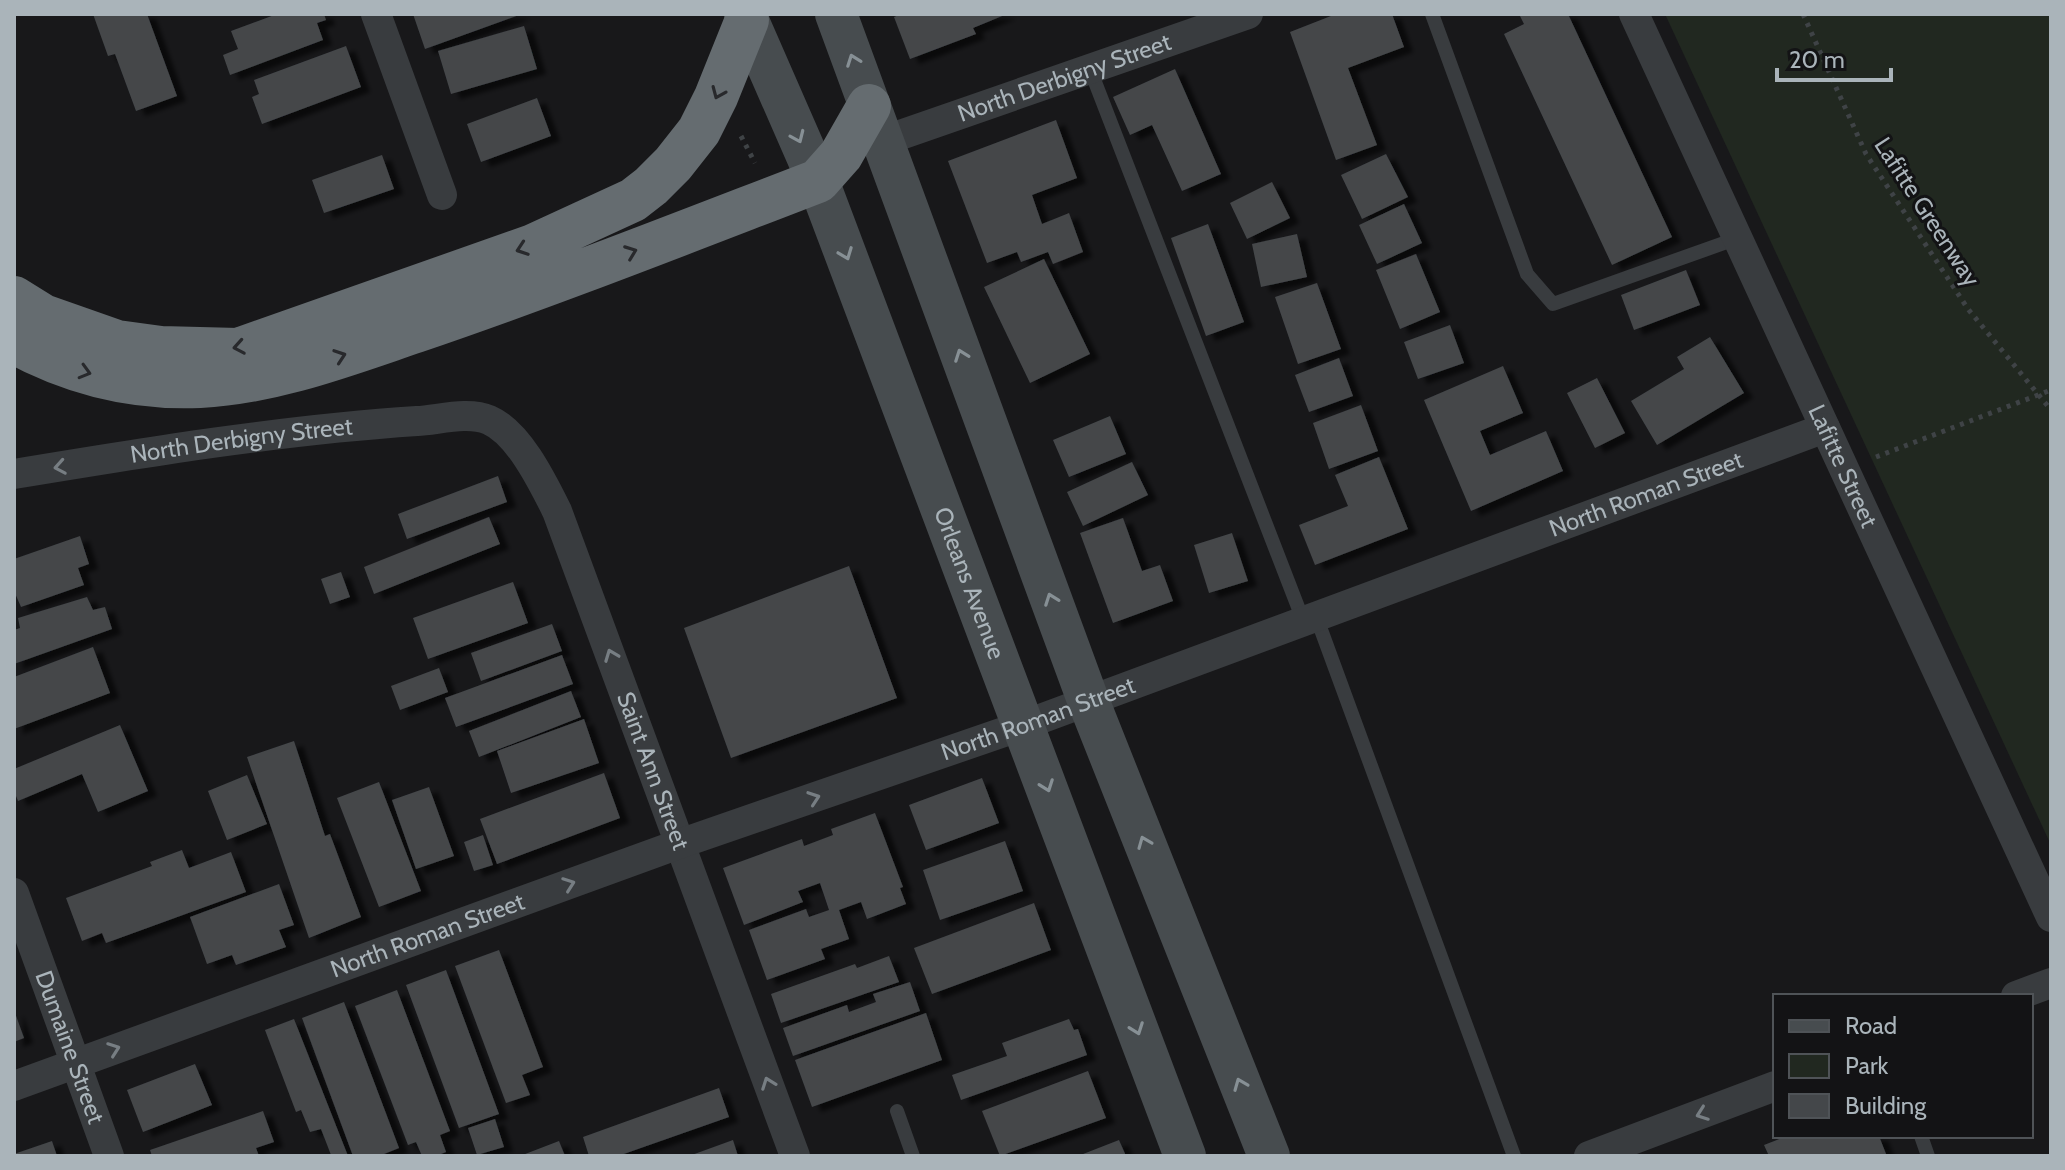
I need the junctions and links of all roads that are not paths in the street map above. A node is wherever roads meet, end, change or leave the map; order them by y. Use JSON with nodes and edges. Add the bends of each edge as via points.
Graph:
{"nodes":[{"id":1,"x":376,"y":14,"type":"edge"},
{"id":2,"x":836,"y":14,"type":"edge"},
{"id":3,"x":1248,"y":14,"type":"edge"},
{"id":4,"x":1432,"y":14,"type":"edge"},
{"id":5,"x":1634,"y":14,"type":"edge"},
{"id":6,"x":746,"y":17,"type":"edge"},
{"id":7,"x":1090,"y":69,"type":"junction"},
{"id":8,"x":876,"y":123,"type":"junction"},
{"id":9,"x":818,"y":181,"type":"junction"},
{"id":10,"x":442,"y":195,"type":"dead end"},
{"id":11,"x":1738,"y":238,"type":"junction"},
{"id":12,"x":14,"y":298,"type":"edge"},
{"id":13,"x":14,"y":342,"type":"edge"},
{"id":14,"x":470,"y":416,"type":"joint"},
{"id":15,"x":1825,"y":428,"type":"junction"},
{"id":16,"x":14,"y":474,"type":"edge"},
{"id":17,"x":1309,"y":618,"type":"junction"},
{"id":18,"x":1088,"y":700,"type":"junction"},
{"id":19,"x":1024,"y":725,"type":"junction"},
{"id":20,"x":682,"y":843,"type":"junction"},
{"id":21,"x":14,"y":893,"type":"edge"},
{"id":22,"x":2051,"y":917,"type":"edge"},
{"id":23,"x":2051,"y":983,"type":"edge"},
{"id":24,"x":2021,"y":994,"type":"edge"},
{"id":25,"x":76,"y":1063,"type":"junction"},
{"id":26,"x":14,"y":1086,"type":"edge"},
{"id":27,"x":1773,"y":1087,"type":"edge"},
{"id":28,"x":897,"y":1111,"type":"dead end"},
{"id":29,"x":109,"y":1156,"type":"edge"},
{"id":30,"x":795,"y":1156,"type":"edge"},
{"id":31,"x":913,"y":1156,"type":"edge"},
{"id":32,"x":1185,"y":1156,"type":"edge"},
{"id":33,"x":1269,"y":1156,"type":"edge"},
{"id":34,"x":1514,"y":1156,"type":"edge"},
{"id":35,"x":1589,"y":1156,"type":"edge"}],
"edges":[{"from":1,"to":10,"type":"street"},
{"from":8,"to":2,"type":"street","one_way":true},
{"from":3,"to":7,"type":"street","name":"North Derbigny Street"},
{"from":4,"to":11,"type":"lane","via":[[1527,274],[1553,304]]},
{"from":5,"to":11,"type":"street","name":"Lafitte Street"},
{"from":6,"to":9,"type":"street","name":"Orleans Avenue","one_way":true},
{"from":6,"to":12,"type":"highway","one_way":true,"via":[[699,131],[651,186],[633,200],[533,246],[238,350],[117,342],[43,316]]},
{"from":7,"to":8,"type":"street","name":"North Derbigny Street"},
{"from":7,"to":17,"type":"lane"},
{"from":8,"to":9,"type":"highway"},
{"from":18,"to":8,"type":"street","one_way":true},
{"from":13,"to":9,"type":"highway","one_way":true,"via":[[87,374],[134,383],[196,386],[249,380],[305,368],[480,309]]},
{"from":9,"to":19,"type":"street","name":"Orleans Avenue","one_way":true},
{"from":11,"to":15,"type":"street","name":"Lafitte Street"},
{"from":14,"to":16,"type":"street","name":"North Derbigny Street","one_way":true,"via":[[173,448]]},
{"from":20,"to":14,"type":"street","name":"Saint Ann Street","one_way":true,"via":[[557,511],[535,466],[490,420]]},
{"from":15,"to":17,"type":"street","name":"North Roman Street"},
{"from":15,"to":22,"type":"street","name":"Lafitte Street"},
{"from":17,"to":18,"type":"street","name":"North Roman Street"},
{"from":17,"to":34,"type":"lane"},
{"from":18,"to":19,"type":"street","name":"North Roman Street"},
{"from":33,"to":18,"type":"street","one_way":true},
{"from":20,"to":19,"type":"street","name":"North Roman Street","one_way":true},
{"from":19,"to":32,"type":"street","name":"Orleans Avenue","one_way":true},
{"from":25,"to":20,"type":"street","name":"North Roman Street","one_way":true},
{"from":30,"to":20,"type":"street","name":"Saint Ann Street","one_way":true},
{"from":21,"to":25,"type":"street","name":"Dumaine Street"},
{"from":23,"to":24,"type":"street"},
{"from":25,"to":26,"type":"street","name":"North Roman Street"},
{"from":25,"to":29,"type":"street","name":"Dumaine Street"},
{"from":27,"to":35,"type":"street","one_way":true},
{"from":28,"to":31,"type":"lane"}]}
